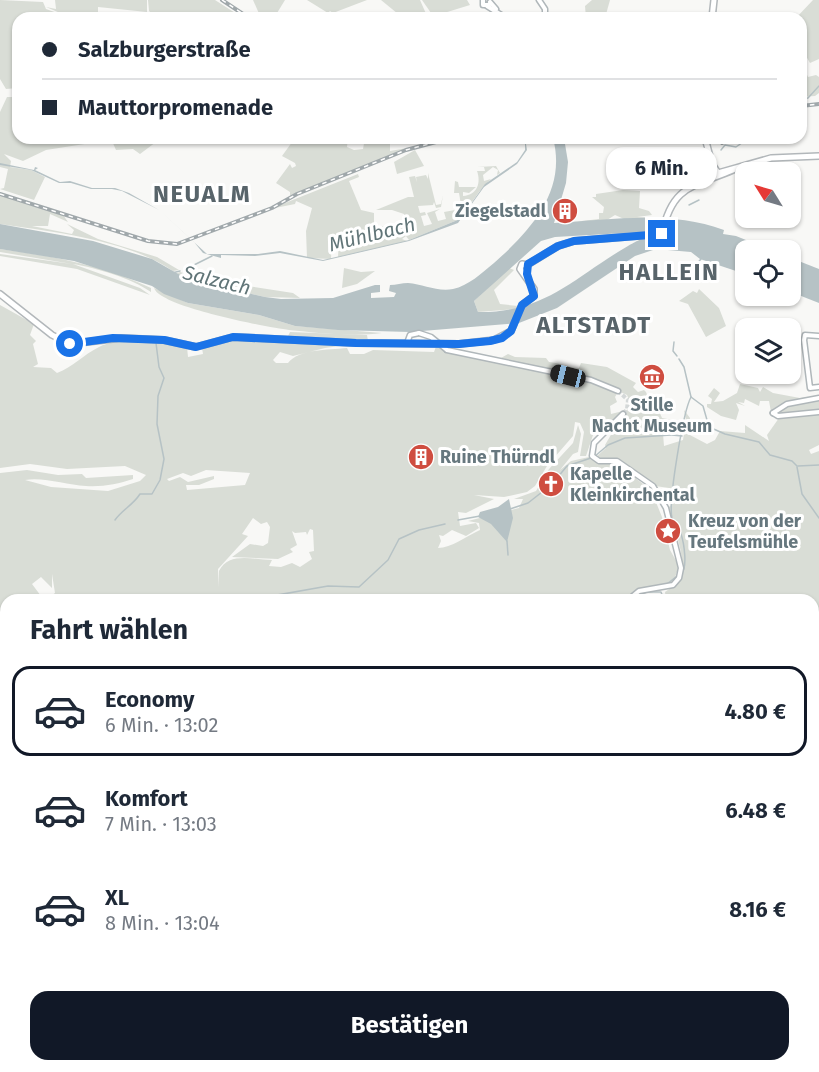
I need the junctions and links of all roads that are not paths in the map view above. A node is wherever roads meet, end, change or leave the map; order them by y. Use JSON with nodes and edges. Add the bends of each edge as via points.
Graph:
{"nodes":[{"id":1,"x":482,"y":0,"type":"edge"},
{"id":2,"x":489,"y":3,"type":"edge"},
{"id":3,"x":706,"y":144,"type":"edge"},
{"id":4,"x":819,"y":156,"type":"edge"},
{"id":5,"x":712,"y":174,"type":"junction"},
{"id":6,"x":0,"y":294,"type":"edge"},
{"id":7,"x":819,"y":336,"type":"edge"},
{"id":8,"x":408,"y":340,"type":"junction"},
{"id":9,"x":819,"y":387,"type":"edge"},
{"id":10,"x":618,"y":391,"type":"dead end"},
{"id":11,"x":819,"y":398,"type":"edge"},
{"id":12,"x":819,"y":412,"type":"edge"},
{"id":13,"x":622,"y":414,"type":"dead end"},
{"id":14,"x":635,"y":594,"type":"edge"}],
"edges":[{"from":1,"to":2,"type":"main road"},
{"from":3,"to":5,"type":"main road"},
{"from":4,"to":5,"type":"main road","via":[[771,158]]},
{"from":5,"to":8,"type":"main road","via":[[676,197],[665,216],[662,233],[574,241],[558,246],[525,269],[534,296],[520,307],[511,331],[502,338]]},
{"from":6,"to":8,"type":"main road","via":[[70,344],[121,338],[202,347],[233,337]]},
{"from":7,"to":9,"type":"main road","via":[[805,335],[810,388]]},
{"from":8,"to":10,"type":"main road","bridge":true,"via":[[416,333],[426,335],[447,350],[591,380]]},
{"from":11,"to":12,"type":"main road","via":[[787,404],[773,413],[778,416]]},
{"from":13,"to":14,"type":"main road","via":[[594,442],[592,456],[599,461],[617,461],[653,486],[666,508],[681,568],[677,581],[665,588]]}]}
